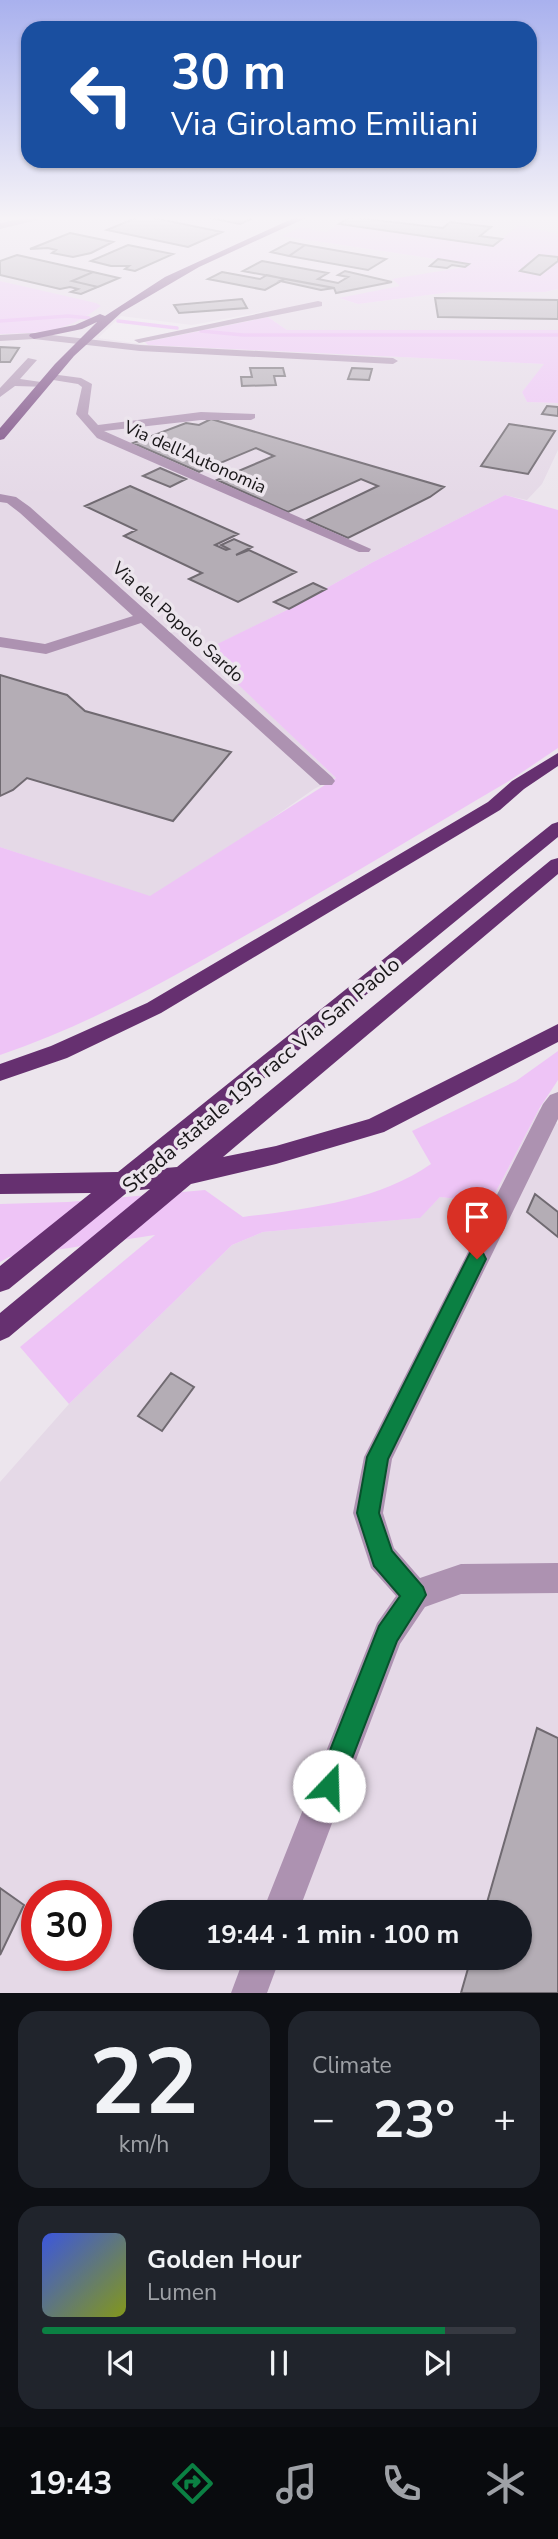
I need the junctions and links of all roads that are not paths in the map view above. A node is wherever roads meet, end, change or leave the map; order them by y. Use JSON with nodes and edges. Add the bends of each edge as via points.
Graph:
{"nodes":[{"id":1,"x":117,"y":310,"type":"edge"},
{"id":2,"x":120,"y":310,"type":"edge"},
{"id":3,"x":288,"y":310,"type":"edge"},
{"id":4,"x":0,"y":338,"type":"edge"},
{"id":5,"x":33,"y":339,"type":"junction"},
{"id":6,"x":82,"y":341,"type":"junction"},
{"id":7,"x":116,"y":345,"type":"junction"},
{"id":8,"x":46,"y":348,"type":"dead end"},
{"id":9,"x":32,"y":360,"type":"dead end"},
{"id":10,"x":393,"y":361,"type":"dead end"},
{"id":11,"x":47,"y":381,"type":"junction"},
{"id":12,"x":12,"y":382,"type":"junction"},
{"id":13,"x":0,"y":394,"type":"edge"},
{"id":14,"x":251,"y":416,"type":"dead end"},
{"id":15,"x":94,"y":429,"type":"junction"},
{"id":16,"x":0,"y":436,"type":"edge"},
{"id":17,"x":0,"y":498,"type":"edge"},
{"id":18,"x":364,"y":549,"type":"dead end"},
{"id":19,"x":144,"y":617,"type":"junction"},
{"id":20,"x":0,"y":642,"type":"edge"},
{"id":21,"x":558,"y":758,"type":"edge"},
{"id":22,"x":326,"y":781,"type":"dead end"},
{"id":23,"x":558,"y":828,"type":"edge"},
{"id":24,"x":558,"y":864,"type":"edge"},
{"id":25,"x":558,"y":1032,"type":"edge"},
{"id":26,"x":0,"y":1073,"type":"edge"},
{"id":27,"x":558,"y":1101,"type":"edge"},
{"id":28,"x":0,"y":1184,"type":"edge"},
{"id":29,"x":0,"y":1281,"type":"edge"},
{"id":30,"x":0,"y":1329,"type":"edge"},
{"id":31,"x":558,"y":1578,"type":"edge"},
{"id":32,"x":415,"y":1595,"type":"junction"},
{"id":33,"x":285,"y":1900,"type":"edge"},
{"id":34,"x":258,"y":1970,"type":"edge"},
{"id":35,"x":249,"y":1993,"type":"edge"}],
"edges":[{"from":1,"to":5,"type":"main road"},
{"from":2,"to":6,"type":"main road"},
{"from":3,"to":7,"type":"street"},
{"from":4,"to":5,"type":"street"},
{"from":5,"to":6,"type":"street"},
{"from":5,"to":8,"type":"main road"},
{"from":6,"to":7,"type":"street"},
{"from":6,"to":11,"type":"main road","via":[[61,357]]},
{"from":7,"to":10,"type":"street"},
{"from":9,"to":12,"type":"street"},
{"from":11,"to":12,"type":"street"},
{"from":11,"to":15,"type":"street","name":"Via dell'Autonomia","via":[[88,386],[82,414]]},
{"from":11,"to":16,"type":"main road"},
{"from":12,"to":13,"type":"street"},
{"from":14,"to":15,"type":"street","via":[[201,416]]},
{"from":15,"to":18,"type":"street","name":"Via dell'Autonomia","via":[[125,447]]},
{"from":17,"to":19,"type":"street","name":"Via del Popolo Sardo","via":[[24,510]]},
{"from":19,"to":20,"type":"street","via":[[46,649]]},
{"from":19,"to":22,"type":"street","name":"Via del Popolo Sardo"},
{"from":21,"to":26,"type":"highway","via":[[494,806],[154,1008],[59,1052]]},
{"from":23,"to":29,"type":"highway","name":"Strada statale 195 racc Via San Paolo"},
{"from":24,"to":30,"type":"highway","name":"Strada statale 195 racc Via San Paolo"},
{"from":25,"to":28,"type":"highway","via":[[376,1126],[276,1155],[173,1178]]},
{"from":27,"to":32,"type":"street","via":[[378,1457],[368,1513],[382,1558]]},
{"from":31,"to":32,"type":"street","via":[[461,1579]]},
{"from":32,"to":33,"type":"street","via":[[388,1634]]},
{"from":34,"to":35,"type":"street"}]}
